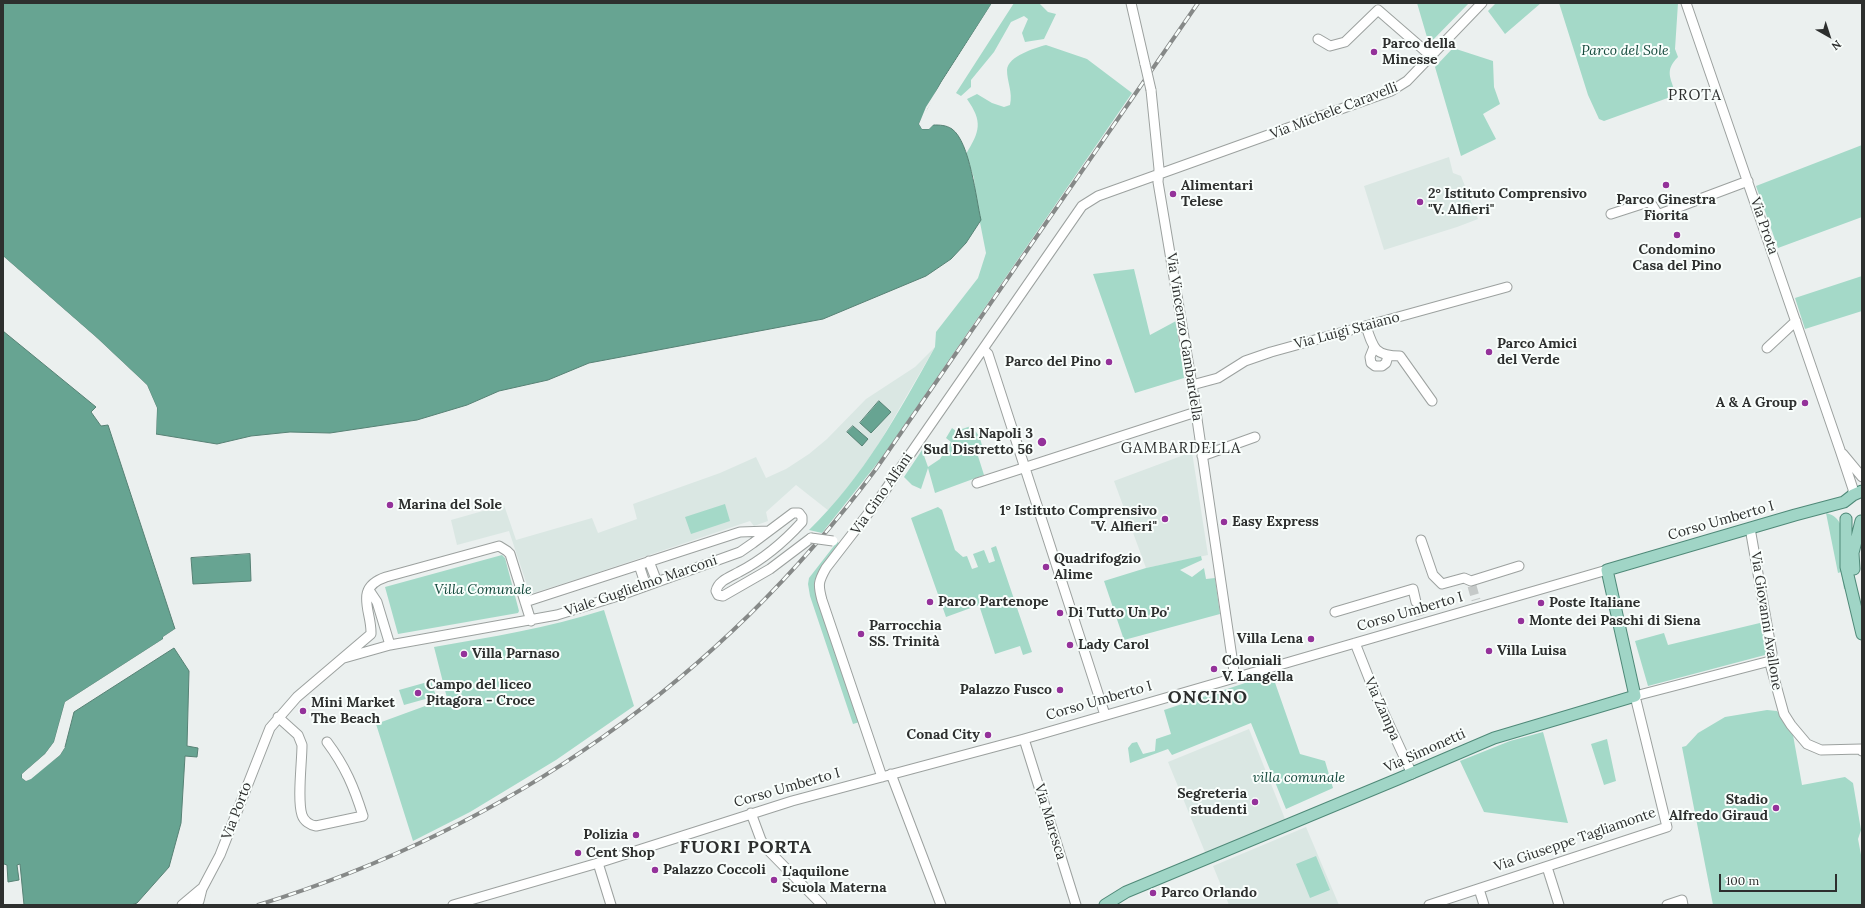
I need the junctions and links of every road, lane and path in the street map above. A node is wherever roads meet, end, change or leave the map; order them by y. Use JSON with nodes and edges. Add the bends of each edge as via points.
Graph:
{"nodes":[{"id":1,"x":1131,"y":3,"type":"edge"},
{"id":2,"x":1482,"y":3,"type":"edge"},
{"id":3,"x":1686,"y":3,"type":"edge"},
{"id":4,"x":1318,"y":39,"type":"dead end"},
{"id":5,"x":1431,"y":56,"type":"junction"},
{"id":6,"x":1158,"y":175,"type":"junction"},
{"id":7,"x":1748,"y":181,"type":"junction"},
{"id":8,"x":1611,"y":214,"type":"dead end"},
{"id":9,"x":1507,"y":287,"type":"dead end"},
{"id":10,"x":1796,"y":321,"type":"junction"},
{"id":11,"x":1366,"y":326,"type":"junction"},
{"id":12,"x":1374,"y":347,"type":"junction"},
{"id":13,"x":1767,"y":348,"type":"dead end"},
{"id":14,"x":983,"y":349,"type":"junction"},
{"id":15,"x":1388,"y":356,"type":"junction"},
{"id":16,"x":1192,"y":385,"type":"junction"},
{"id":17,"x":1432,"y":401,"type":"dead end"},
{"id":18,"x":1196,"y":412,"type":"junction"},
{"id":19,"x":1255,"y":437,"type":"dead end"},
{"id":20,"x":1840,"y":450,"type":"junction"},
{"id":21,"x":1202,"y":456,"type":"junction"},
{"id":22,"x":1025,"y":467,"type":"junction"},
{"id":23,"x":1862,"y":477,"type":"edge"},
{"id":24,"x":977,"y":483,"type":"dead end"},
{"id":25,"x":1857,"y":493,"type":"edge"},
{"id":26,"x":1844,"y":511,"type":"junction"},
{"id":27,"x":1862,"y":521,"type":"edge"},
{"id":28,"x":1750,"y":528,"type":"junction"},
{"id":29,"x":769,"y":531,"type":"junction"},
{"id":30,"x":1421,"y":540,"type":"dead end"},
{"id":31,"x":845,"y":546,"type":"junction"},
{"id":32,"x":649,"y":561,"type":"junction"},
{"id":33,"x":639,"y":565,"type":"junction"},
{"id":34,"x":1519,"y":566,"type":"dead end"},
{"id":35,"x":1607,"y":570,"type":"junction"},
{"id":36,"x":657,"y":582,"type":"junction"},
{"id":37,"x":646,"y":586,"type":"junction"},
{"id":38,"x":369,"y":590,"type":"junction"},
{"id":39,"x":1848,"y":596,"type":"junction"},
{"id":40,"x":525,"y":602,"type":"junction"},
{"id":41,"x":1416,"y":602,"type":"tunnel mouth"},
{"id":42,"x":1335,"y":612,"type":"dead end"},
{"id":43,"x":531,"y":621,"type":"junction"},
{"id":44,"x":1862,"y":634,"type":"edge"},
{"id":45,"x":1354,"y":644,"type":"junction"},
{"id":46,"x":390,"y":645,"type":"junction"},
{"id":47,"x":344,"y":658,"type":"junction"},
{"id":48,"x":1770,"y":660,"type":"junction"},
{"id":49,"x":1235,"y":678,"type":"junction"},
{"id":50,"x":1635,"y":696,"type":"junction"},
{"id":51,"x":1105,"y":715,"type":"junction"},
{"id":52,"x":278,"y":717,"type":"junction"},
{"id":53,"x":1024,"y":739,"type":"junction"},
{"id":54,"x":327,"y":742,"type":"dead end"},
{"id":55,"x":1862,"y":751,"type":"edge"},
{"id":56,"x":891,"y":774,"type":"junction"},
{"id":57,"x":1412,"y":774,"type":"junction"},
{"id":58,"x":882,"y":777,"type":"junction"},
{"id":59,"x":751,"y":813,"type":"junction"},
{"id":60,"x":598,"y":862,"type":"junction"},
{"id":61,"x":1547,"y":867,"type":"junction"},
{"id":62,"x":202,"y":889,"type":"junction"},
{"id":63,"x":1479,"y":889,"type":"junction"},
{"id":64,"x":182,"y":905,"type":"edge"},
{"id":65,"x":196,"y":905,"type":"edge"},
{"id":66,"x":454,"y":905,"type":"edge"},
{"id":67,"x":612,"y":905,"type":"edge"},
{"id":68,"x":822,"y":905,"type":"edge"},
{"id":69,"x":941,"y":905,"type":"edge"},
{"id":70,"x":1076,"y":905,"type":"edge"},
{"id":71,"x":1106,"y":905,"type":"edge"},
{"id":72,"x":1428,"y":905,"type":"edge"},
{"id":73,"x":1484,"y":905,"type":"edge"},
{"id":74,"x":1559,"y":905,"type":"edge"},
{"id":75,"x":1667,"y":905,"type":"edge"},
{"id":76,"x":1683,"y":905,"type":"edge"}],
"edges":[{"from":1,"to":6,"type":"street","name":"Via Vincenzo Gambardella","bridge":true,"via":[[1151,90]]},
{"from":2,"to":5,"type":"street","name":"Via Michele Caravelli"},
{"from":3,"to":7,"type":"street","name":"Via Prota"},
{"from":4,"to":5,"type":"street","via":[[1330,46],[1345,42],[1378,10]]},
{"from":5,"to":6,"type":"street","name":"Via Michele Caravelli","via":[[1406,81],[1391,91]]},
{"from":6,"to":14,"type":"street","name":"Via Gino Alfani","via":[[1098,196],[1082,206]]},
{"from":6,"to":16,"type":"street","name":"Via Vincenzo Gambardella"},
{"from":7,"to":8,"type":"street","via":[[1660,214],[1648,202]]},
{"from":7,"to":10,"type":"street","name":"Via Prota"},
{"from":9,"to":11,"type":"street","name":"Via Luigi Staiano"},
{"from":10,"to":13,"type":"street"},
{"from":10,"to":20,"type":"street","name":"Via Prota"},
{"from":11,"to":12,"type":"street"},
{"from":11,"to":16,"type":"street","name":"Via Luigi Staiano","via":[[1245,361],[1226,375]]},
{"from":12,"to":15,"type":"street"},
{"from":12,"to":15,"type":"street","via":[[1370,357],[1371,363],[1375,366],[1382,366]]},
{"from":14,"to":22,"type":"street","via":[[988,354]]},
{"from":14,"to":31,"type":"street","name":"Via Gino Alfani"},
{"from":15,"to":17,"type":"street","via":[[1400,356]]},
{"from":16,"to":18,"type":"street","name":"Via Vincenzo Gambardella"},
{"from":18,"to":21,"type":"street","name":"Via Vincenzo Gambardella"},
{"from":18,"to":22,"type":"street"},
{"from":19,"to":21,"type":"street"},
{"from":20,"to":23,"type":"street"},
{"from":20,"to":25,"type":"street","name":"Via Prota","via":[[1853,489]]},
{"from":21,"to":49,"type":"street","name":"Via Vincenzo Gambardella"},
{"from":22,"to":24,"type":"street"},
{"from":22,"to":51,"type":"street"},
{"from":25,"to":26,"type":"main road","name":"Corso Umberto I"},
{"from":26,"to":27,"type":"main road","name":"Corso Umberto I","via":[[1851,522]]},
{"from":26,"to":28,"type":"main road","name":"Corso Umberto I","via":[[1822,508]]},
{"from":26,"to":39,"type":"main road"},
{"from":27,"to":39,"type":"main road","via":[[1853,553]]},
{"from":28,"to":35,"type":"main road","name":"Corso Umberto I"},
{"from":28,"to":48,"type":"street","name":"Via Giovanni Avallone","via":[[1772,654]]},
{"from":29,"to":31,"type":"street","bridge":true,"via":[[793,513],[798,512],[802,518],[802,522],[768,555],[717,586],[718,595],[723,596],[762,574],[811,538],[833,540]]},
{"from":29,"to":32,"type":"street","name":"Viale Guglielmo Marconi","via":[[740,532]]},
{"from":29,"to":36,"type":"street","name":"Viale Guglielmo Marconi","via":[[740,552]]},
{"from":30,"to":34,"type":"street","via":[[1433,575],[1442,584],[1464,578],[1471,584]]},
{"from":31,"to":58,"type":"street","name":"Via Gino Alfani","via":[[826,568],[818,587]]},
{"from":32,"to":33,"type":"street","name":"Viale Guglielmo Marconi"},
{"from":32,"to":36,"type":"street"},
{"from":33,"to":37,"type":"street"},
{"from":33,"to":40,"type":"street","name":"Viale Guglielmo Marconi"},
{"from":35,"to":45,"type":"street","name":"Corso Umberto I","via":[[1421,620]]},
{"from":35,"to":50,"type":"main road","name":"Via Giuseppe Tagliamonte"},
{"from":36,"to":37,"type":"street","name":"Viale Guglielmo Marconi"},
{"from":37,"to":43,"type":"street","name":"Viale Guglielmo Marconi"},
{"from":38,"to":40,"type":"street","via":[[377,580],[499,546],[510,554]]},
{"from":38,"to":46,"type":"street","via":[[377,602]]},
{"from":38,"to":47,"type":"street","via":[[366,607],[371,634]]},
{"from":39,"to":44,"type":"main road"},
{"from":40,"to":43,"type":"street"},
{"from":41,"to":42,"type":"street","via":[[1413,589]]},
{"from":43,"to":46,"type":"street","name":"Viale Guglielmo Marconi"},
{"from":45,"to":49,"type":"street","name":"Corso Umberto I"},
{"from":45,"to":57,"type":"street","name":"Via Zampa"},
{"from":46,"to":47,"type":"street","name":"Viale Guglielmo Marconi"},
{"from":47,"to":52,"type":"street","name":"Viale Guglielmo Marconi","via":[[297,697]]},
{"from":48,"to":50,"type":"street","name":"Via Simonetti"},
{"from":48,"to":55,"type":"street","name":"Via Giovanni Avallone","via":[[1784,714],[1807,744],[1821,750]]},
{"from":49,"to":51,"type":"street","name":"Corso Umberto I"},
{"from":50,"to":57,"type":"main road","name":"Via Simonetti","via":[[1494,738]]},
{"from":50,"to":61,"type":"street","name":"Via Giuseppe Tagliamonte","via":[[1666,827]]},
{"from":51,"to":53,"type":"street","name":"Corso Umberto I"},
{"from":52,"to":54,"type":"street","via":[[301,739],[302,815],[311,826],[363,816],[353,786]]},
{"from":52,"to":62,"type":"street","name":"Via Porto","via":[[264,740],[220,855]]},
{"from":53,"to":56,"type":"street","name":"Corso Umberto I"},
{"from":53,"to":70,"type":"street","name":"Via Maresca"},
{"from":56,"to":58,"type":"street","name":"Corso Umberto I"},
{"from":56,"to":69,"type":"street"},
{"from":57,"to":71,"type":"main road","name":"Via Simonetti","via":[[1207,857],[1126,892]]},
{"from":58,"to":59,"type":"street","name":"Corso Umberto I"},
{"from":59,"to":60,"type":"street","name":"Corso Umberto I"},
{"from":59,"to":68,"type":"street","via":[[766,848]]},
{"from":60,"to":66,"type":"street","name":"Corso Umberto I"},
{"from":60,"to":67,"type":"street"},
{"from":61,"to":63,"type":"street","name":"Via Giuseppe Tagliamonte"},
{"from":61,"to":74,"type":"street"},
{"from":62,"to":64,"type":"street"},
{"from":62,"to":65,"type":"street","name":"Via Porto"},
{"from":63,"to":72,"type":"street","name":"Via Giuseppe Tagliamonte"},
{"from":63,"to":73,"type":"street"},
{"from":75,"to":76,"type":"street","via":[[1682,900]]}]}
